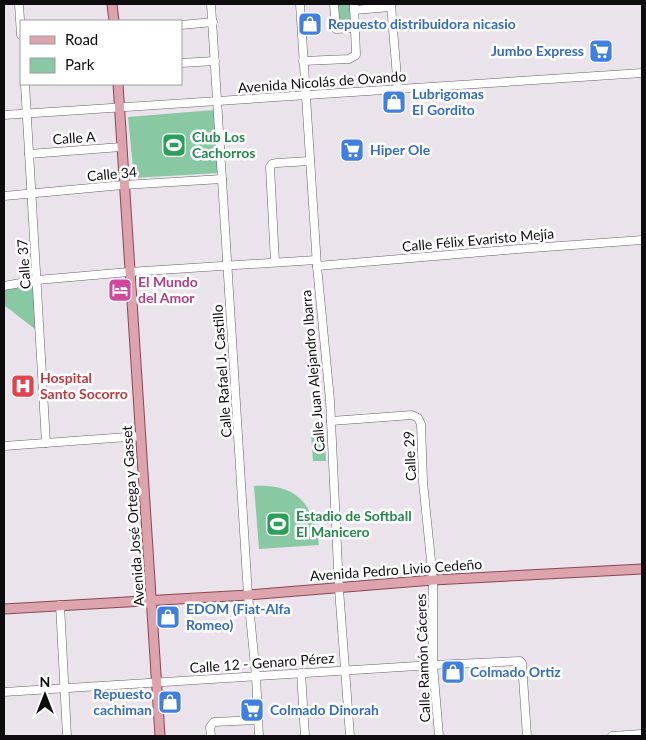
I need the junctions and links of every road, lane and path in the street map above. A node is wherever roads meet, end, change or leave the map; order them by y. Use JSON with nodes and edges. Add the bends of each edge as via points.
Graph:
{"nodes":[{"id":1,"x":19,"y":4,"type":"edge"},
{"id":2,"x":112,"y":4,"type":"edge"},
{"id":3,"x":211,"y":4,"type":"edge"},
{"id":4,"x":300,"y":4,"type":"edge"},
{"id":5,"x":334,"y":4,"type":"edge"},
{"id":6,"x":391,"y":5,"type":"edge"},
{"id":7,"x":354,"y":7,"type":"edge"},
{"id":8,"x":20,"y":20,"type":"edge"},
{"id":9,"x":114,"y":20,"type":"edge"},
{"id":10,"x":213,"y":22,"type":"junction"},
{"id":11,"x":182,"y":25,"type":"edge"},
{"id":12,"x":355,"y":28,"type":"junction"},
{"id":13,"x":215,"y":61,"type":"junction"},
{"id":14,"x":303,"y":61,"type":"junction"},
{"id":15,"x":182,"y":63,"type":"edge"},
{"id":16,"x":642,"y":73,"type":"edge"},
{"id":17,"x":24,"y":85,"type":"edge"},
{"id":18,"x":118,"y":85,"type":"edge"},
{"id":19,"x":398,"y":90,"type":"junction"},
{"id":20,"x":306,"y":96,"type":"junction"},
{"id":21,"x":217,"y":101,"type":"junction"},
{"id":22,"x":119,"y":108,"type":"junction"},
{"id":23,"x":26,"y":113,"type":"junction"},
{"id":24,"x":4,"y":115,"type":"edge"},
{"id":25,"x":121,"y":147,"type":"junction"},
{"id":26,"x":29,"y":154,"type":"junction"},
{"id":27,"x":310,"y":161,"type":"junction"},
{"id":28,"x":222,"y":179,"type":"junction"},
{"id":29,"x":123,"y":185,"type":"junction"},
{"id":30,"x":31,"y":193,"type":"junction"},
{"id":31,"x":4,"y":196,"type":"edge"},
{"id":32,"x":642,"y":240,"type":"edge"},
{"id":33,"x":275,"y":262,"type":"junction"},
{"id":34,"x":317,"y":263,"type":"junction"},
{"id":35,"x":228,"y":265,"type":"junction"},
{"id":36,"x":129,"y":272,"type":"junction"},
{"id":37,"x":37,"y":280,"type":"junction"},
{"id":38,"x":4,"y":286,"type":"edge"},
{"id":39,"x":331,"y":421,"type":"junction"},
{"id":40,"x":141,"y":436,"type":"junction"},
{"id":41,"x":46,"y":443,"type":"junction"},
{"id":42,"x":4,"y":446,"type":"edge"},
{"id":43,"x":642,"y":569,"type":"edge"},
{"id":44,"x":433,"y":580,"type":"junction"},
{"id":45,"x":339,"y":589,"type":"junction"},
{"id":46,"x":248,"y":595,"type":"junction"},
{"id":47,"x":153,"y":600,"type":"junction"},
{"id":48,"x":60,"y":605,"type":"junction"},
{"id":49,"x":4,"y":609,"type":"edge"},
{"id":50,"x":433,"y":665,"type":"junction"},
{"id":51,"x":345,"y":670,"type":"junction"},
{"id":52,"x":301,"y":673,"type":"junction"},
{"id":53,"x":256,"y":676,"type":"junction"},
{"id":54,"x":157,"y":682,"type":"junction"},
{"id":55,"x":64,"y":688,"type":"junction"},
{"id":56,"x":4,"y":692,"type":"edge"},
{"id":57,"x":258,"y":720,"type":"junction"},
{"id":58,"x":642,"y":734,"type":"edge"},
{"id":59,"x":67,"y":736,"type":"edge"},
{"id":60,"x":160,"y":736,"type":"edge"},
{"id":61,"x":211,"y":736,"type":"edge"},
{"id":62,"x":259,"y":736,"type":"edge"},
{"id":63,"x":305,"y":736,"type":"edge"},
{"id":64,"x":350,"y":736,"type":"edge"},
{"id":65,"x":439,"y":736,"type":"edge"},
{"id":66,"x":527,"y":736,"type":"edge"},
{"id":67,"x":612,"y":736,"type":"edge"},
{"id":68,"x":618,"y":736,"type":"edge"}],
"edges":[{"from":1,"to":8,"type":"street"},
{"from":2,"to":9,"type":"main road"},
{"from":3,"to":10,"type":"street","name":"Calle Rafael J. Castillo"},
{"from":4,"to":14,"type":"street","name":"Calle Juan Alejandro lbarra"},
{"from":5,"to":12,"type":"street","via":[[336,29]]},
{"from":6,"to":7,"type":"street"},
{"from":6,"to":19,"type":"street"},
{"from":7,"to":12,"type":"street"},
{"from":10,"to":11,"type":"street"},
{"from":10,"to":13,"type":"street","name":"Calle Rafael J. Castillo"},
{"from":12,"to":14,"type":"street","via":[[356,55],[353,58]]},
{"from":13,"to":15,"type":"street"},
{"from":13,"to":21,"type":"street","name":"Calle Rafael J. Castillo"},
{"from":14,"to":20,"type":"street","name":"Calle Juan Alejandro lbarra"},
{"from":16,"to":19,"type":"street","name":"Avenida Nicolás de Ovando"},
{"from":17,"to":23,"type":"street","name":"Calle 37"},
{"from":18,"to":22,"type":"main road","name":"Avenida José Ortega y Gasset"},
{"from":19,"to":20,"type":"street","name":"Avenida Nicolás de Ovando"},
{"from":20,"to":21,"type":"street","name":"Avenida Nicolás de Ovando"},
{"from":20,"to":27,"type":"street","name":"Calle Juan Alejandro lbarra"},
{"from":21,"to":22,"type":"street","name":"Avenida Nicolás de Ovando"},
{"from":21,"to":28,"type":"street","name":"Calle Rafael J. Castillo"},
{"from":22,"to":23,"type":"street","name":"Avenida Nicolás de Ovando"},
{"from":22,"to":25,"type":"main road","name":"Avenida José Ortega y Gasset"},
{"from":23,"to":24,"type":"street","name":"Avenida Nicolás de Ovando"},
{"from":23,"to":26,"type":"street","name":"Calle 37"},
{"from":25,"to":26,"type":"street","name":"Calle A"},
{"from":25,"to":29,"type":"main road","name":"Avenida José Ortega y Gasset"},
{"from":26,"to":30,"type":"street","name":"Calle 37"},
{"from":27,"to":33,"type":"street","via":[[277,163],[270,167]]},
{"from":27,"to":34,"type":"street","name":"Calle Juan Alejandro lbarra"},
{"from":28,"to":29,"type":"street","name":"Calle 34"},
{"from":28,"to":35,"type":"street","name":"Calle Rafael J. Castillo"},
{"from":29,"to":30,"type":"street","name":"Calle 34"},
{"from":29,"to":36,"type":"main road","name":"Avenida José Ortega y Gasset"},
{"from":30,"to":31,"type":"street","name":"Calle 34"},
{"from":30,"to":37,"type":"street","name":"Calle 37"},
{"from":32,"to":34,"type":"street","name":"Calle Félix Evaristo Mejía"},
{"from":33,"to":34,"type":"street","name":"Calle Félix Evaristo Mejía"},
{"from":33,"to":35,"type":"street","name":"Calle Félix Evaristo Mejía"},
{"from":34,"to":39,"type":"street","name":"Calle Juan Alejandro lbarra"},
{"from":35,"to":36,"type":"street","name":"Calle Félix Evaristo Mejía"},
{"from":35,"to":46,"type":"street","name":"Calle Rafael J. Castillo"},
{"from":36,"to":37,"type":"street","name":"Calle Félix Evaristo Mejía"},
{"from":36,"to":40,"type":"main road","name":"Avenida José Ortega y Gasset"},
{"from":37,"to":38,"type":"street","name":"Calle Félix Evaristo Mejía"},
{"from":37,"to":41,"type":"street","name":"Calle 37"},
{"from":39,"to":44,"type":"street","name":"Calle 29","via":[[412,415],[418,418]]},
{"from":39,"to":45,"type":"street","name":"Calle Juan Alejandro lbarra"},
{"from":40,"to":41,"type":"street"},
{"from":40,"to":47,"type":"main road","name":"Avenida José Ortega y Gasset"},
{"from":41,"to":42,"type":"street"},
{"from":43,"to":44,"type":"main road","name":"Avenida Pedro Livio Cedeño"},
{"from":44,"to":45,"type":"main road","name":"Avenida Pedro Livio Cedeño"},
{"from":44,"to":50,"type":"street","name":"Calle Ramón Cáceres"},
{"from":45,"to":46,"type":"main road","name":"Avenida Pedro Livio Cedeño"},
{"from":45,"to":51,"type":"street","name":"Calle Juan Alejandro lbarra"},
{"from":46,"to":47,"type":"main road","name":"Avenida Pedro Livio Cedeño"},
{"from":46,"to":53,"type":"street","name":"Calle Rafael J. Castillo"},
{"from":47,"to":48,"type":"main road","name":"Avenida Pedro Livio Cedeño"},
{"from":47,"to":54,"type":"main road","name":"Avenida José Ortega y Gasset"},
{"from":48,"to":49,"type":"main road","name":"Avenida Pedro Livio Cedeño"},
{"from":48,"to":55,"type":"street"},
{"from":50,"to":51,"type":"street","name":"Calle 12 - Genaro Pérez"},
{"from":50,"to":65,"type":"street","name":"Calle Ramón Cáceres"},
{"from":50,"to":66,"type":"street","name":"Calle 12 - Genaro Pérez","via":[[521,662]]},
{"from":51,"to":52,"type":"street","name":"Calle 12 - Genaro Pérez"},
{"from":51,"to":64,"type":"street","name":"Calle Juan Alejandro lbarra"},
{"from":52,"to":53,"type":"street","name":"Calle 12 - Genaro Pérez"},
{"from":52,"to":63,"type":"street"},
{"from":53,"to":54,"type":"street","name":"Calle 12 - Genaro Pérez"},
{"from":53,"to":57,"type":"street","name":"Calle Rafael J. Castillo"},
{"from":54,"to":55,"type":"street","name":"Calle 12 - Genaro Pérez"},
{"from":54,"to":60,"type":"main road","name":"Avenida José Ortega y Gasset"},
{"from":55,"to":56,"type":"street","name":"Calle 12 - Genaro Pérez"},
{"from":55,"to":59,"type":"street"},
{"from":57,"to":61,"type":"street","via":[[214,722],[210,726]]},
{"from":57,"to":62,"type":"street","name":"Calle Rafael J. Castillo"},
{"from":58,"to":68,"type":"street"},
{"from":67,"to":68,"type":"street"}]}
